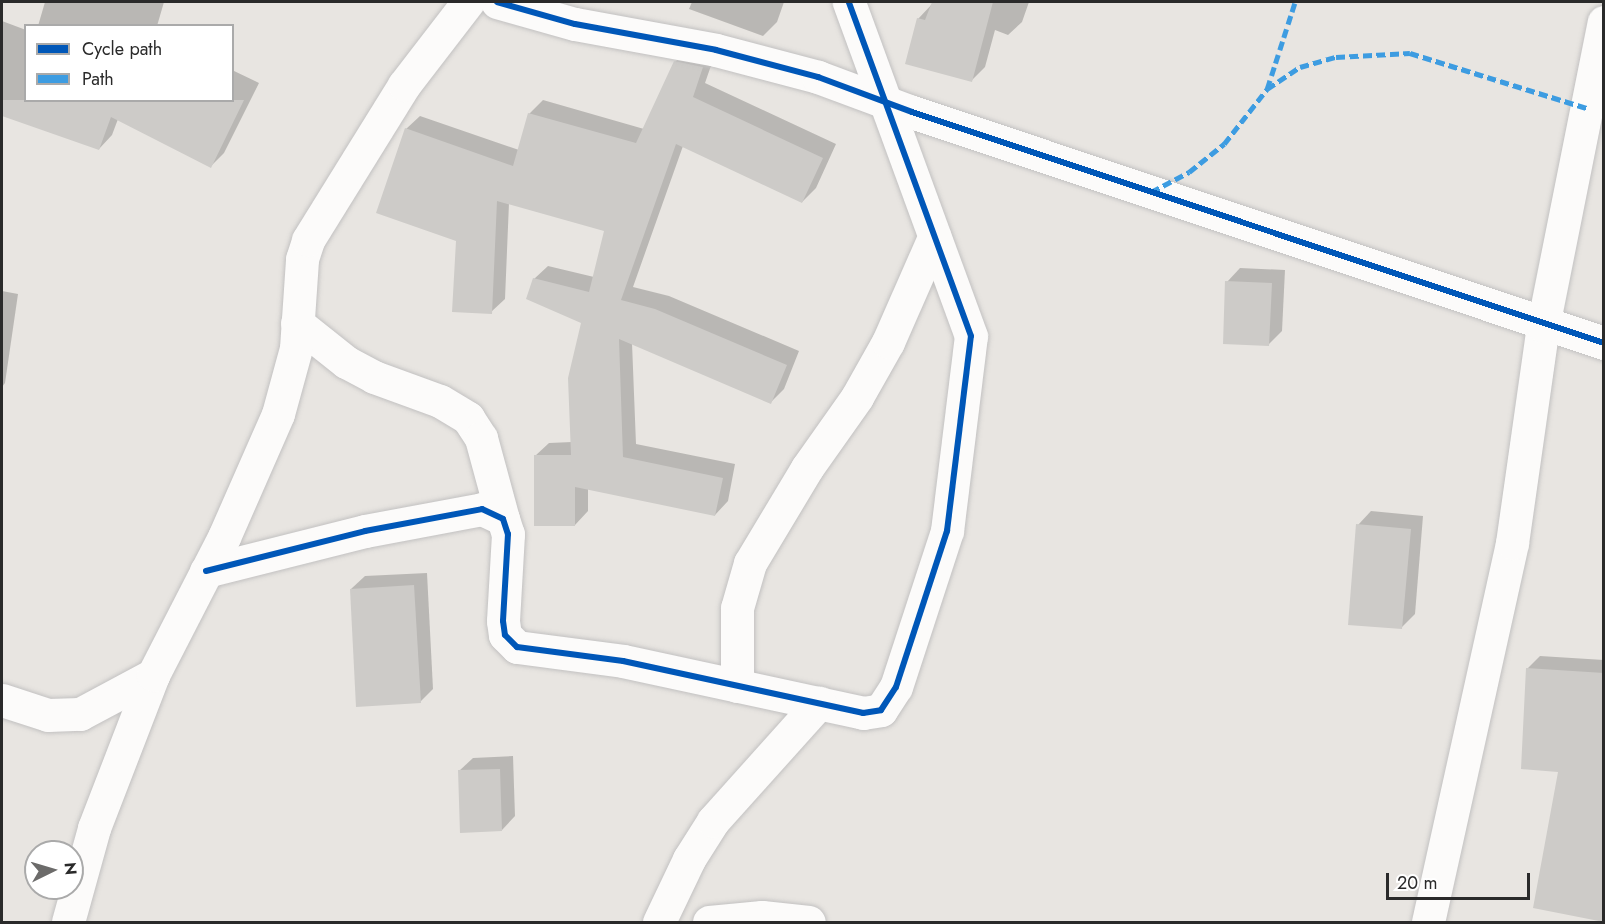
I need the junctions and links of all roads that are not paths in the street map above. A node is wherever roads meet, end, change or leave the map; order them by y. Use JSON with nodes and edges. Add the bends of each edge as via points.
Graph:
{"nodes":[{"id":1,"x":468,"y":2,"type":"edge"},
{"id":2,"x":496,"y":2,"type":"edge"},
{"id":3,"x":849,"y":2,"type":"edge"},
{"id":4,"x":1604,"y":22,"type":"edge"},
{"id":5,"x":888,"y":103,"type":"junction"},
{"id":6,"x":934,"y":237,"type":"junction"},
{"id":7,"x":297,"y":323,"type":"junction"},
{"id":8,"x":1543,"y":326,"type":"junction"},
{"id":9,"x":1604,"y":343,"type":"edge"},
{"id":10,"x":502,"y":519,"type":"junction"},
{"id":11,"x":206,"y":571,"type":"junction"},
{"id":12,"x":153,"y":675,"type":"junction"},
{"id":13,"x":737,"y":686,"type":"junction"},
{"id":14,"x":2,"y":700,"type":"edge"},
{"id":15,"x":819,"y":703,"type":"junction"},
{"id":16,"x":68,"y":922,"type":"edge"},
{"id":17,"x":659,"y":922,"type":"edge"},
{"id":18,"x":709,"y":922,"type":"edge"},
{"id":19,"x":809,"y":922,"type":"edge"},
{"id":20,"x":1428,"y":922,"type":"edge"}],
"edges":[{"from":1,"to":7,"type":"street","via":[[404,85],[308,240],[302,258]]},
{"from":2,"to":5,"type":"street","via":[[575,24],[727,53],[818,77]]},
{"from":3,"to":5,"type":"street"},
{"from":4,"to":8,"type":"street"},
{"from":5,"to":6,"type":"street"},
{"from":5,"to":8,"type":"street"},
{"from":6,"to":13,"type":"street","via":[[888,342],[857,397],[807,468],[750,563],[738,608]]},
{"from":6,"to":15,"type":"street","via":[[971,336],[947,531],[891,698],[881,710],[868,714]]},
{"from":7,"to":10,"type":"street","via":[[355,367],[440,401],[468,418],[481,438]]},
{"from":7,"to":11,"type":"street","via":[[291,374],[278,414]]},
{"from":8,"to":9,"type":"street"},
{"from":8,"to":20,"type":"street","via":[[1512,543]]},
{"from":10,"to":11,"type":"street","via":[[482,509],[366,531]]},
{"from":10,"to":13,"type":"street","via":[[508,534],[509,562],[503,621],[505,635],[517,647],[623,662]]},
{"from":11,"to":12,"type":"street"},
{"from":12,"to":14,"type":"street","via":[[80,714],[48,715]]},
{"from":12,"to":16,"type":"street","via":[[94,828]]},
{"from":13,"to":15,"type":"street"},
{"from":15,"to":17,"type":"street","via":[[713,821],[689,859]]},
{"from":18,"to":19,"type":"street","via":[[762,917]]}]}
